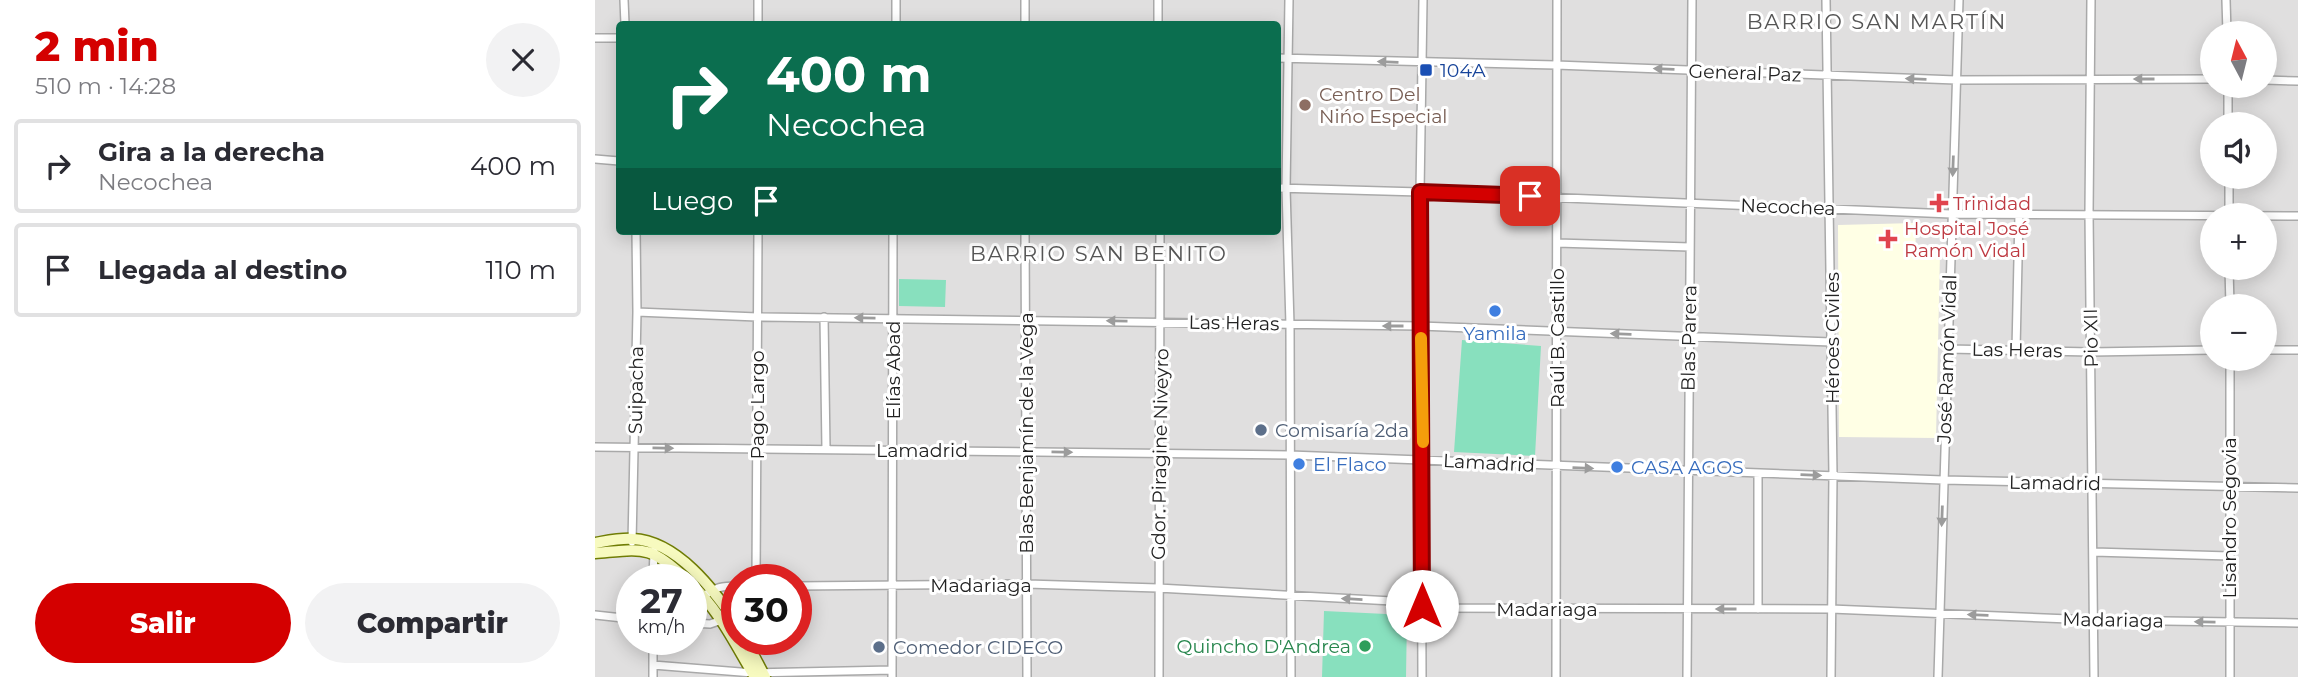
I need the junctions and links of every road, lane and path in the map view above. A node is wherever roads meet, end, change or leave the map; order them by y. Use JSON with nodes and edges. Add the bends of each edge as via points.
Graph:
{"nodes":[{"id":1,"x":624,"y":0,"type":"edge"},
{"id":2,"x":758,"y":0,"type":"edge"},
{"id":3,"x":896,"y":0,"type":"edge"},
{"id":4,"x":1025,"y":0,"type":"edge"},
{"id":5,"x":1158,"y":0,"type":"edge"},
{"id":6,"x":1289,"y":0,"type":"edge"},
{"id":7,"x":1423,"y":0,"type":"edge"},
{"id":8,"x":1557,"y":0,"type":"edge"},
{"id":9,"x":1692,"y":0,"type":"edge"},
{"id":10,"x":1826,"y":0,"type":"edge"},
{"id":11,"x":1959,"y":0,"type":"edge"},
{"id":12,"x":2091,"y":0,"type":"edge"},
{"id":13,"x":2226,"y":0,"type":"edge"},
{"id":14,"x":625,"y":21,"type":"edge"},
{"id":15,"x":758,"y":21,"type":"edge"},
{"id":16,"x":896,"y":21,"type":"edge"},
{"id":17,"x":1025,"y":21,"type":"edge"},
{"id":18,"x":1158,"y":21,"type":"edge"},
{"id":19,"x":2227,"y":21,"type":"edge"},
{"id":20,"x":595,"y":38,"type":"edge"},
{"id":21,"x":616,"y":38,"type":"edge"},
{"id":22,"x":1281,"y":58,"type":"edge"},
{"id":23,"x":1288,"y":58,"type":"junction"},
{"id":24,"x":1422,"y":63,"type":"junction"},
{"id":25,"x":1556,"y":65,"type":"junction"},
{"id":26,"x":1691,"y":70,"type":"junction"},
{"id":27,"x":1827,"y":76,"type":"junction"},
{"id":28,"x":2090,"y":79,"type":"junction"},
{"id":29,"x":2200,"y":79,"type":"edge"},
{"id":30,"x":1956,"y":80,"type":"junction"},
{"id":31,"x":2277,"y":80,"type":"edge"},
{"id":32,"x":2298,"y":81,"type":"edge"},
{"id":33,"x":595,"y":159,"type":"edge"},
{"id":34,"x":616,"y":161,"type":"edge"},
{"id":35,"x":1282,"y":188,"type":"edge"},
{"id":36,"x":1420,"y":192,"type":"junction"},
{"id":37,"x":1557,"y":197,"type":"junction"},
{"id":38,"x":1691,"y":203,"type":"junction"},
{"id":39,"x":1831,"y":208,"type":"junction"},
{"id":40,"x":1951,"y":214,"type":"junction"},
{"id":41,"x":2019,"y":214,"type":"junction"},
{"id":42,"x":2089,"y":214,"type":"junction"},
{"id":43,"x":2200,"y":215,"type":"edge"},
{"id":44,"x":2277,"y":216,"type":"edge"},
{"id":45,"x":2298,"y":216,"type":"edge"},
{"id":46,"x":636,"y":235,"type":"edge"},
{"id":47,"x":758,"y":235,"type":"edge"},
{"id":48,"x":893,"y":235,"type":"edge"},
{"id":49,"x":1025,"y":235,"type":"edge"},
{"id":50,"x":1160,"y":235,"type":"edge"},
{"id":51,"x":1557,"y":243,"type":"junction"},
{"id":52,"x":1690,"y":247,"type":"junction"},
{"id":53,"x":637,"y":312,"type":"junction"},
{"id":54,"x":757,"y":317,"type":"junction"},
{"id":55,"x":824,"y":317,"type":"junction"},
{"id":56,"x":892,"y":318,"type":"junction"},
{"id":57,"x":1025,"y":320,"type":"junction"},
{"id":58,"x":1161,"y":321,"type":"junction"},
{"id":59,"x":1290,"y":325,"type":"junction"},
{"id":60,"x":1420,"y":326,"type":"junction"},
{"id":61,"x":1557,"y":332,"type":"junction"},
{"id":62,"x":1689,"y":337,"type":"junction"},
{"id":63,"x":1831,"y":342,"type":"junction"},
{"id":64,"x":1948,"y":349,"type":"junction"},
{"id":65,"x":2016,"y":350,"type":"junction"},
{"id":66,"x":2200,"y":350,"type":"edge"},
{"id":67,"x":2277,"y":350,"type":"edge"},
{"id":68,"x":2298,"y":350,"type":"edge"},
{"id":69,"x":2091,"y":352,"type":"junction"},
{"id":70,"x":2230,"y":371,"type":"edge"},
{"id":71,"x":595,"y":447,"type":"edge"},
{"id":72,"x":635,"y":448,"type":"junction"},
{"id":73,"x":756,"y":449,"type":"junction"},
{"id":74,"x":826,"y":449,"type":"junction"},
{"id":75,"x":893,"y":450,"type":"junction"},
{"id":76,"x":1027,"y":451,"type":"junction"},
{"id":77,"x":1160,"y":453,"type":"junction"},
{"id":78,"x":1290,"y":455,"type":"junction"},
{"id":79,"x":1423,"y":459,"type":"junction"},
{"id":80,"x":1556,"y":467,"type":"junction"},
{"id":81,"x":1687,"y":472,"type":"junction"},
{"id":82,"x":1758,"y":473,"type":"junction"},
{"id":83,"x":1833,"y":475,"type":"junction"},
{"id":84,"x":1943,"y":480,"type":"junction"},
{"id":85,"x":2093,"y":484,"type":"junction"},
{"id":86,"x":2229,"y":488,"type":"junction"},
{"id":87,"x":2298,"y":488,"type":"edge"},
{"id":88,"x":632,"y":538,"type":"junction"},
{"id":89,"x":595,"y":543,"type":"edge"},
{"id":90,"x":654,"y":548,"type":"junction"},
{"id":91,"x":632,"y":550,"type":"junction"},
{"id":92,"x":2094,"y":552,"type":"junction"},
{"id":93,"x":595,"y":553,"type":"edge"},
{"id":94,"x":2229,"y":556,"type":"junction"},
{"id":95,"x":653,"y":564,"type":"edge"},
{"id":96,"x":671,"y":564,"type":"edge"},
{"id":97,"x":756,"y":564,"type":"edge"},
{"id":98,"x":1027,"y":584,"type":"junction"},
{"id":99,"x":812,"y":586,"type":"edge"},
{"id":100,"x":892,"y":586,"type":"junction"},
{"id":101,"x":1158,"y":588,"type":"junction"},
{"id":102,"x":721,"y":590,"type":"edge"},
{"id":103,"x":708,"y":593,"type":"junction"},
{"id":104,"x":1290,"y":597,"type":"junction"},
{"id":105,"x":1422,"y":606,"type":"junction"},
{"id":106,"x":721,"y":607,"type":"edge"},
{"id":107,"x":1687,"y":609,"type":"junction"},
{"id":108,"x":1758,"y":609,"type":"junction"},
{"id":109,"x":1831,"y":609,"type":"junction"},
{"id":110,"x":1555,"y":610,"type":"junction"},
{"id":111,"x":1938,"y":614,"type":"junction"},
{"id":112,"x":595,"y":615,"type":"edge"},
{"id":113,"x":616,"y":617,"type":"edge"},
{"id":114,"x":721,"y":618,"type":"edge"},
{"id":115,"x":2094,"y":620,"type":"junction"},
{"id":116,"x":2229,"y":622,"type":"junction"},
{"id":117,"x":2298,"y":623,"type":"edge"},
{"id":118,"x":653,"y":655,"type":"edge"},
{"id":119,"x":751,"y":655,"type":"edge"},
{"id":120,"x":653,"y":665,"type":"junction"},
{"id":121,"x":892,"y":673,"type":"edge"},
{"id":122,"x":759,"y":675,"type":"edge"},
{"id":123,"x":653,"y":677,"type":"edge"},
{"id":124,"x":1027,"y":677,"type":"edge"},
{"id":125,"x":1159,"y":677,"type":"edge"},
{"id":126,"x":1291,"y":677,"type":"edge"},
{"id":127,"x":1422,"y":677,"type":"edge"},
{"id":128,"x":1556,"y":677,"type":"edge"},
{"id":129,"x":1687,"y":677,"type":"edge"},
{"id":130,"x":1831,"y":677,"type":"edge"},
{"id":131,"x":1938,"y":677,"type":"edge"},
{"id":132,"x":2094,"y":677,"type":"edge"},
{"id":133,"x":2230,"y":677,"type":"edge"}],
"edges":[{"from":1,"to":14,"type":"street"},
{"from":2,"to":15,"type":"street"},
{"from":3,"to":16,"type":"street"},
{"from":4,"to":17,"type":"street"},
{"from":5,"to":18,"type":"street"},
{"from":6,"to":23,"type":"street"},
{"from":7,"to":24,"type":"street"},
{"from":8,"to":25,"type":"street","name":"Raúl B. Castillo"},
{"from":9,"to":26,"type":"street","name":"Blas Parera"},
{"from":10,"to":27,"type":"street","name":"Héroes Civiles"},
{"from":11,"to":30,"type":"street","name":"José Ramón Vidal"},
{"from":12,"to":28,"type":"street","name":"Pio XII"},
{"from":13,"to":19,"type":"street"},
{"from":20,"to":21,"type":"street"},
{"from":22,"to":23,"type":"street","name":"General Paz"},
{"from":24,"to":23,"type":"street","name":"General Paz","one_way":true},
{"from":23,"to":35,"type":"street"},
{"from":24,"to":25,"type":"street","name":"General Paz"},
{"from":24,"to":36,"type":"street"},
{"from":26,"to":25,"type":"street","name":"General Paz","one_way":true},
{"from":25,"to":37,"type":"street","name":"Raúl B. Castillo"},
{"from":26,"to":27,"type":"street","name":"General Paz"},
{"from":26,"to":38,"type":"street","name":"Blas Parera"},
{"from":30,"to":27,"type":"street","name":"General Paz","one_way":true},
{"from":27,"to":39,"type":"street","name":"Héroes Civiles"},
{"from":29,"to":28,"type":"street","name":"General Paz","one_way":true},
{"from":28,"to":30,"type":"street","name":"General Paz"},
{"from":28,"to":42,"type":"street","name":"Pio XII"},
{"from":30,"to":40,"type":"street","name":"José Ramón Vidal","one_way":true},
{"from":31,"to":32,"type":"street"},
{"from":33,"to":34,"type":"street"},
{"from":35,"to":36,"type":"street","name":"Necochea"},
{"from":35,"to":59,"type":"street"},
{"from":36,"to":37,"type":"street","name":"Necochea"},
{"from":36,"to":60,"type":"street"},
{"from":37,"to":38,"type":"street","name":"Necochea"},
{"from":37,"to":51,"type":"street","name":"Raúl B. Castillo"},
{"from":38,"to":39,"type":"street","name":"Necochea"},
{"from":38,"to":52,"type":"street","name":"Blas Parera"},
{"from":39,"to":40,"type":"street","name":"Necochea"},
{"from":39,"to":63,"type":"street","name":"Héroes Civiles"},
{"from":40,"to":41,"type":"street","name":"Necochea"},
{"from":40,"to":64,"type":"street","name":"José Ramón Vidal"},
{"from":41,"to":42,"type":"street","name":"Necochea"},
{"from":41,"to":65,"type":"street"},
{"from":42,"to":43,"type":"street","name":"Necochea"},
{"from":42,"to":69,"type":"street","name":"Pio XII"},
{"from":44,"to":45,"type":"street","name":"Necochea"},
{"from":46,"to":53,"type":"street","name":"Suipacha"},
{"from":47,"to":54,"type":"street","name":"Pago Largo"},
{"from":48,"to":56,"type":"street","name":"Elías Abad"},
{"from":49,"to":57,"type":"street","name":"Blas Benjamín de la Vega"},
{"from":50,"to":58,"type":"street","name":"Gdor. Piragine Niveyro"},
{"from":51,"to":52,"type":"street"},
{"from":51,"to":61,"type":"street","name":"Raúl B. Castillo"},
{"from":52,"to":62,"type":"street","name":"Blas Parera"},
{"from":53,"to":54,"type":"street","name":"Las Heras"},
{"from":53,"to":72,"type":"street","name":"Suipacha"},
{"from":54,"to":55,"type":"street","name":"Las Heras"},
{"from":54,"to":73,"type":"street","name":"Pago Largo"},
{"from":56,"to":55,"type":"street","name":"Las Heras","one_way":true},
{"from":55,"to":74,"type":"street"},
{"from":56,"to":57,"type":"street","name":"Las Heras"},
{"from":56,"to":75,"type":"street","name":"Elías Abad"},
{"from":58,"to":57,"type":"street","name":"Las Heras","one_way":true},
{"from":57,"to":76,"type":"street","name":"Blas Benjamín de la Vega"},
{"from":58,"to":59,"type":"street","name":"Las Heras"},
{"from":58,"to":77,"type":"street","name":"Gdor. Piragine Niveyro"},
{"from":60,"to":59,"type":"street","name":"Las Heras","one_way":true},
{"from":59,"to":78,"type":"street"},
{"from":60,"to":61,"type":"street","name":"Las Heras"},
{"from":60,"to":79,"type":"street"},
{"from":62,"to":61,"type":"street","name":"Las Heras","one_way":true},
{"from":61,"to":80,"type":"street","name":"Raúl B. Castillo"},
{"from":62,"to":63,"type":"street","name":"Las Heras"},
{"from":62,"to":81,"type":"street","name":"Blas Parera"},
{"from":63,"to":83,"type":"street","name":"Héroes Civiles"},
{"from":64,"to":65,"type":"street","name":"Las Heras"},
{"from":64,"to":84,"type":"street","name":"José Ramón Vidal"},
{"from":65,"to":69,"type":"street","name":"Las Heras"},
{"from":66,"to":69,"type":"street","name":"Las Heras"},
{"from":67,"to":68,"type":"street"},
{"from":69,"to":85,"type":"street","name":"Pio XII"},
{"from":70,"to":86,"type":"street","name":"Lisandro Segovia"},
{"from":71,"to":72,"type":"street","name":"Lamadrid"},
{"from":72,"to":73,"type":"street","name":"Lamadrid","one_way":true},
{"from":72,"to":88,"type":"street","name":"Suipacha"},
{"from":73,"to":74,"type":"street","name":"Lamadrid"},
{"from":73,"to":97,"type":"street","name":"Pago Largo"},
{"from":74,"to":75,"type":"street","name":"Lamadrid"},
{"from":75,"to":76,"type":"street","name":"Lamadrid"},
{"from":75,"to":100,"type":"street","name":"Elías Abad"},
{"from":76,"to":77,"type":"street","name":"Lamadrid","one_way":true},
{"from":76,"to":98,"type":"street","name":"Blas Benjamín de la Vega"},
{"from":77,"to":78,"type":"street","name":"Lamadrid"},
{"from":77,"to":101,"type":"street","name":"Gdor. Piragine Niveyro"},
{"from":78,"to":79,"type":"street","name":"Lamadrid"},
{"from":78,"to":104,"type":"street"},
{"from":79,"to":80,"type":"street","name":"Lamadrid"},
{"from":79,"to":105,"type":"street"},
{"from":80,"to":81,"type":"street","name":"Lamadrid","one_way":true},
{"from":80,"to":110,"type":"street","name":"Raúl B. Castillo"},
{"from":81,"to":82,"type":"street","name":"Lamadrid"},
{"from":81,"to":107,"type":"street","name":"Blas Parera"},
{"from":82,"to":83,"type":"street","name":"Lamadrid","one_way":true},
{"from":82,"to":108,"type":"street"},
{"from":83,"to":84,"type":"street","name":"Lamadrid"},
{"from":83,"to":109,"type":"street","name":"Héroes Civiles"},
{"from":84,"to":85,"type":"street","name":"Lamadrid"},
{"from":84,"to":111,"type":"street","name":"José Ramón Vidal","one_way":true},
{"from":85,"to":86,"type":"street","name":"Lamadrid"},
{"from":85,"to":92,"type":"street","name":"Pio XII"},
{"from":86,"to":87,"type":"street","name":"Lamadrid"},
{"from":86,"to":94,"type":"street","name":"Lisandro Segovia"},
{"from":88,"to":89,"type":"main road"},
{"from":88,"to":90,"type":"main road"},
{"from":88,"to":91,"type":"street","name":"Suipacha"},
{"from":90,"to":91,"type":"main road"},
{"from":90,"to":95,"type":"street"},
{"from":90,"to":96,"type":"main road"},
{"from":90,"to":103,"type":"main road","via":[[677,556]]},
{"from":91,"to":93,"type":"main road"},
{"from":92,"to":94,"type":"street"},
{"from":92,"to":115,"type":"street","name":"Pio XII"},
{"from":94,"to":116,"type":"street","name":"Lisandro Segovia"},
{"from":98,"to":100,"type":"street","name":"Madariaga"},
{"from":98,"to":101,"type":"street","name":"Madariaga"},
{"from":98,"to":124,"type":"street","name":"Blas Benjamín de la Vega"},
{"from":99,"to":100,"type":"street","name":"Madariaga"},
{"from":100,"to":121,"type":"street","name":"Elías Abad"},
{"from":101,"to":104,"type":"street","name":"Madariaga"},
{"from":101,"to":125,"type":"street","name":"Gdor. Piragine Niveyro"},
{"from":102,"to":103,"type":"street"},
{"from":103,"to":106,"type":"main road"},
{"from":103,"to":114,"type":"main road"},
{"from":105,"to":104,"type":"street","name":"Madariaga","one_way":true},
{"from":104,"to":126,"type":"street"},
{"from":105,"to":110,"type":"street","name":"Madariaga"},
{"from":105,"to":127,"type":"street"},
{"from":108,"to":107,"type":"street","name":"Madariaga","one_way":true},
{"from":107,"to":110,"type":"street","name":"Madariaga"},
{"from":107,"to":129,"type":"street","name":"Blas Parera"},
{"from":108,"to":109,"type":"street","name":"Madariaga"},
{"from":109,"to":111,"type":"street","name":"Madariaga"},
{"from":109,"to":130,"type":"street","name":"Héroes Civiles"},
{"from":110,"to":128,"type":"street","name":"Raúl B. Castillo"},
{"from":115,"to":111,"type":"street","name":"Madariaga","one_way":true},
{"from":111,"to":131,"type":"street","name":"José Ramón Vidal"},
{"from":112,"to":113,"type":"street"},
{"from":116,"to":115,"type":"street","name":"Madariaga","one_way":true},
{"from":115,"to":132,"type":"street","name":"Pio XII"},
{"from":116,"to":117,"type":"street","name":"Madariaga"},
{"from":116,"to":133,"type":"street","name":"Lisandro Segovia"},
{"from":118,"to":120,"type":"street"},
{"from":119,"to":122,"type":"main road"},
{"from":120,"to":122,"type":"street"},
{"from":120,"to":123,"type":"street"},
{"from":121,"to":122,"type":"street"}]}
